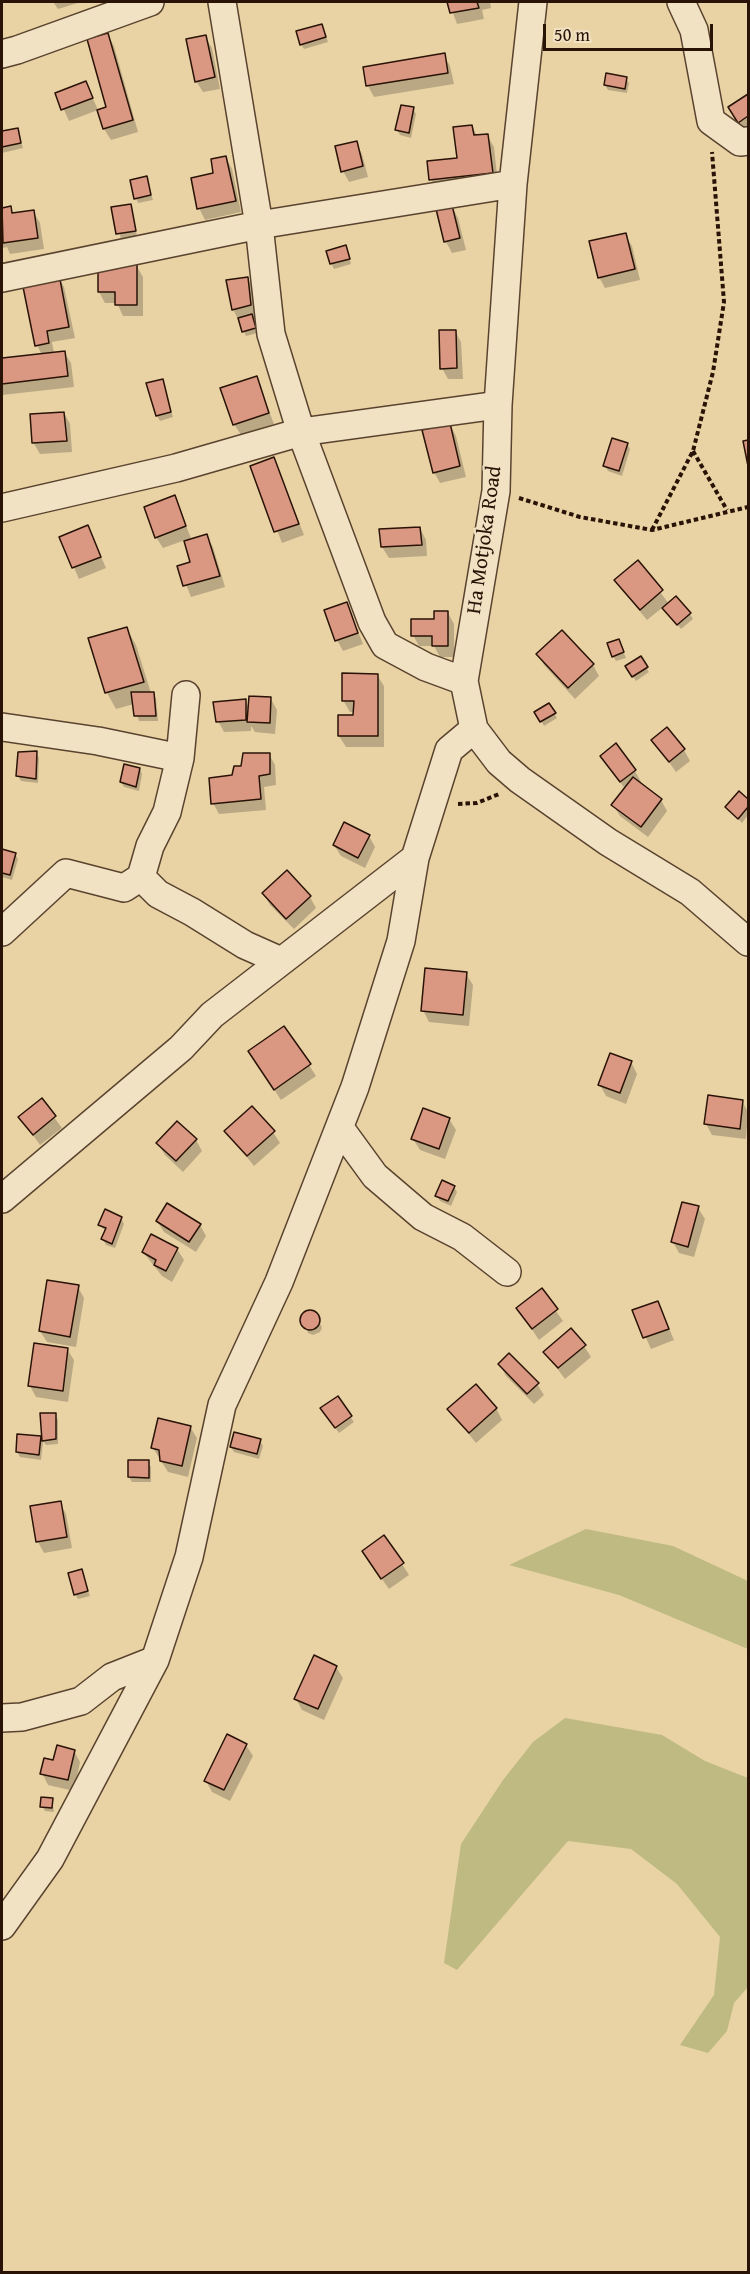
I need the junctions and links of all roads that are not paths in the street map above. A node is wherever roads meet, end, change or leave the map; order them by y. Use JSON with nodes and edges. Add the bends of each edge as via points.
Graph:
{"nodes":[{"id":1,"x":150,"y":2,"type":"edge"},
{"id":2,"x":222,"y":2,"type":"edge"},
{"id":3,"x":533,"y":2,"type":"edge"},
{"id":4,"x":681,"y":2,"type":"edge"},
{"id":5,"x":2,"y":54,"type":"edge"},
{"id":6,"x":748,"y":141,"type":"edge"},
{"id":7,"x":513,"y":184,"type":"junction"},
{"id":8,"x":259,"y":225,"type":"junction"},
{"id":9,"x":2,"y":278,"type":"edge"},
{"id":10,"x":498,"y":405,"type":"junction"},
{"id":11,"x":301,"y":432,"type":"junction"},
{"id":12,"x":2,"y":508,"type":"edge"},
{"id":13,"x":464,"y":681,"type":"junction"},
{"id":14,"x":186,"y":695,"type":"dead end"},
{"id":15,"x":2,"y":727,"type":"edge"},
{"id":16,"x":474,"y":729,"type":"junction"},
{"id":17,"x":180,"y":758,"type":"junction"},
{"id":18,"x":415,"y":858,"type":"junction"},
{"id":19,"x":141,"y":877,"type":"junction"},
{"id":20,"x":2,"y":932,"type":"edge"},
{"id":21,"x":748,"y":942,"type":"edge"},
{"id":22,"x":281,"y":961,"type":"junction"},
{"id":23,"x":340,"y":1128,"type":"junction"},
{"id":24,"x":2,"y":1199,"type":"edge"},
{"id":25,"x":507,"y":1272,"type":"dead end"},
{"id":26,"x":155,"y":1660,"type":"junction"},
{"id":27,"x":2,"y":1718,"type":"edge"},
{"id":28,"x":2,"y":1926,"type":"edge"}],
"edges":[{"from":1,"to":5,"type":"street"},
{"from":2,"to":8,"type":"street"},
{"from":3,"to":7,"type":"street","name":"Ha Motjoka Road"},
{"from":4,"to":6,"type":"street","via":[[694,30],[711,121],[740,142]]},
{"from":7,"to":8,"type":"street"},
{"from":7,"to":10,"type":"street","name":"Ha Motjoka Road"},
{"from":8,"to":9,"type":"street"},
{"from":8,"to":11,"type":"street","via":[[271,334]]},
{"from":10,"to":11,"type":"street"},
{"from":10,"to":13,"type":"street","name":"Ha Motjoka Road","via":[[496,491]]},
{"from":11,"to":12,"type":"street","via":[[176,468]]},
{"from":11,"to":13,"type":"street","via":[[372,622],[385,645],[426,667]]},
{"from":13,"to":16,"type":"street","name":"Ha Motjoka Road"},
{"from":14,"to":17,"type":"street"},
{"from":15,"to":17,"type":"street"},
{"from":16,"to":18,"type":"street","via":[[449,750]]},
{"from":16,"to":21,"type":"street","name":"Ha Motjoka Road","via":[[519,780],[608,842],[690,892]]},
{"from":17,"to":19,"type":"street","via":[[167,812],[150,846]]},
{"from":18,"to":22,"type":"street"},
{"from":18,"to":23,"type":"street","via":[[400,941]]},
{"from":19,"to":20,"type":"street","via":[[124,888],[66,873]]},
{"from":19,"to":22,"type":"street","via":[[158,894],[245,945]]},
{"from":22,"to":24,"type":"street","via":[[212,1015],[181,1048]]},
{"from":23,"to":25,"type":"street","via":[[375,1176],[423,1217],[462,1237]]},
{"from":23,"to":26,"type":"street","via":[[279,1282],[222,1405],[189,1557]]},
{"from":26,"to":27,"type":"street","via":[[112,1677],[81,1701],[22,1717]]},
{"from":26,"to":28,"type":"street","via":[[50,1859]]}]}
